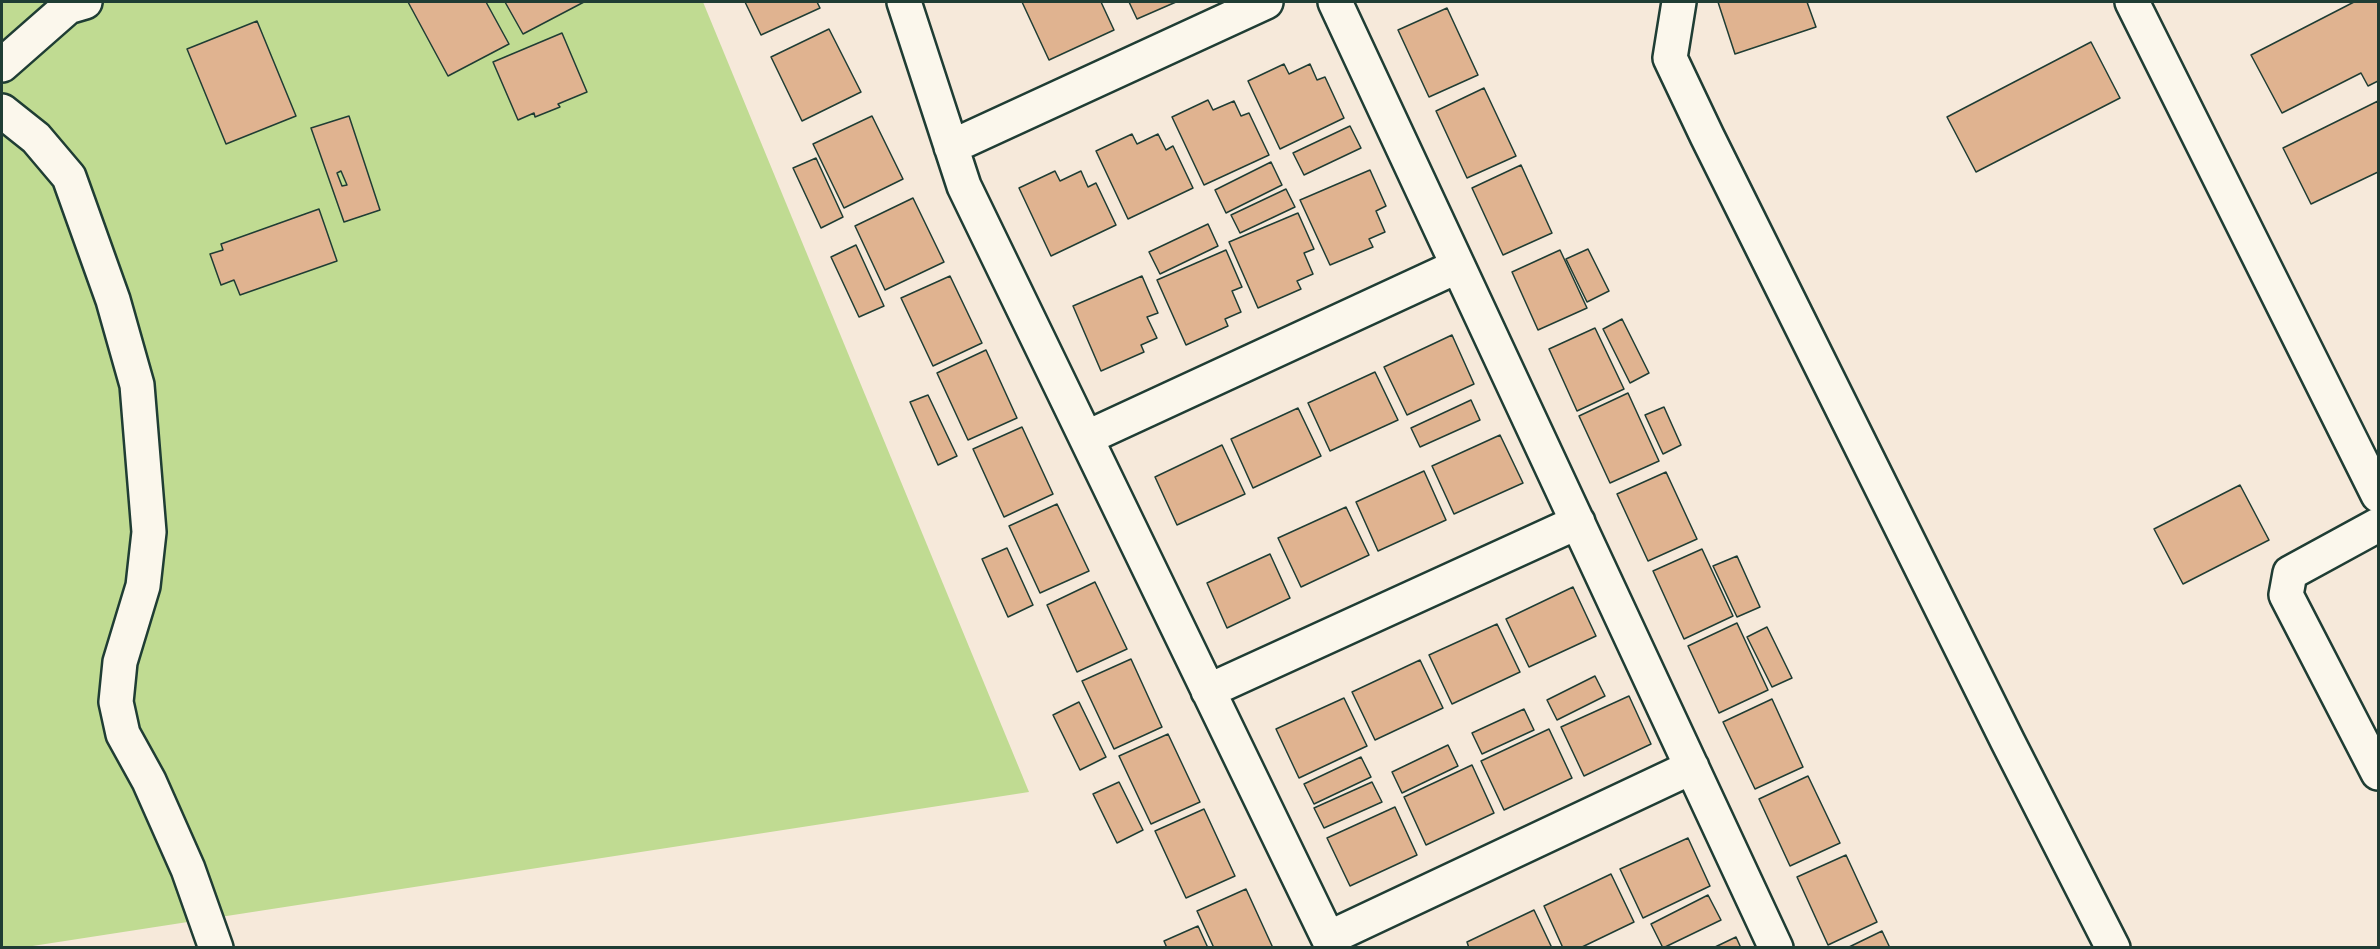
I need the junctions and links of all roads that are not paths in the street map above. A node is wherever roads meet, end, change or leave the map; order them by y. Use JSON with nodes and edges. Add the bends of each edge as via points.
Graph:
{"nodes":[{"id":1,"x":85,"y":2,"type":"edge"},
{"id":2,"x":904,"y":2,"type":"edge"},
{"id":3,"x":1266,"y":2,"type":"edge"},
{"id":4,"x":1335,"y":2,"type":"edge"},
{"id":5,"x":1679,"y":2,"type":"edge"},
{"id":6,"x":2132,"y":2,"type":"edge"},
{"id":7,"x":2,"y":65,"type":"edge"},
{"id":8,"x":2,"y":111,"type":"edge"},
{"id":9,"x":951,"y":147,"type":"junction"},
{"id":10,"x":1458,"y":266,"type":"junction"},
{"id":11,"x":1086,"y":438,"type":"junction"},
{"id":12,"x":2379,"y":495,"type":"edge"},
{"id":13,"x":1578,"y":522,"type":"junction"},
{"id":14,"x":2379,"y":525,"type":"edge"},
{"id":15,"x":1208,"y":691,"type":"junction"},
{"id":16,"x":1692,"y":767,"type":"junction"},
{"id":17,"x":2379,"y":773,"type":"edge"},
{"id":18,"x":1331,"y":943,"type":"edge"},
{"id":19,"x":216,"y":948,"type":"edge"},
{"id":20,"x":1776,"y":948,"type":"edge"},
{"id":21,"x":2113,"y":948,"type":"edge"}],
"edges":[{"from":1,"to":7,"type":"street","via":[[68,7]]},
{"from":2,"to":9,"type":"street"},
{"from":3,"to":9,"type":"street"},
{"from":4,"to":10,"type":"street"},
{"from":5,"to":21,"type":"street","via":[[1670,58],[1679,78]]},
{"from":6,"to":12,"type":"street"},
{"from":8,"to":19,"type":"street","via":[[36,138],[69,177],[113,300],[137,385],[148,532],[143,586],[120,662],[116,702],[123,734],[149,781],[188,869]]},
{"from":9,"to":11,"type":"street","via":[[964,186]]},
{"from":10,"to":11,"type":"street"},
{"from":10,"to":13,"type":"street"},
{"from":11,"to":15,"type":"street"},
{"from":13,"to":15,"type":"street"},
{"from":13,"to":16,"type":"street"},
{"from":14,"to":17,"type":"street","via":[[2290,573],[2286,595]]},
{"from":15,"to":18,"type":"street"},
{"from":16,"to":18,"type":"street"},
{"from":16,"to":20,"type":"street"}]}
